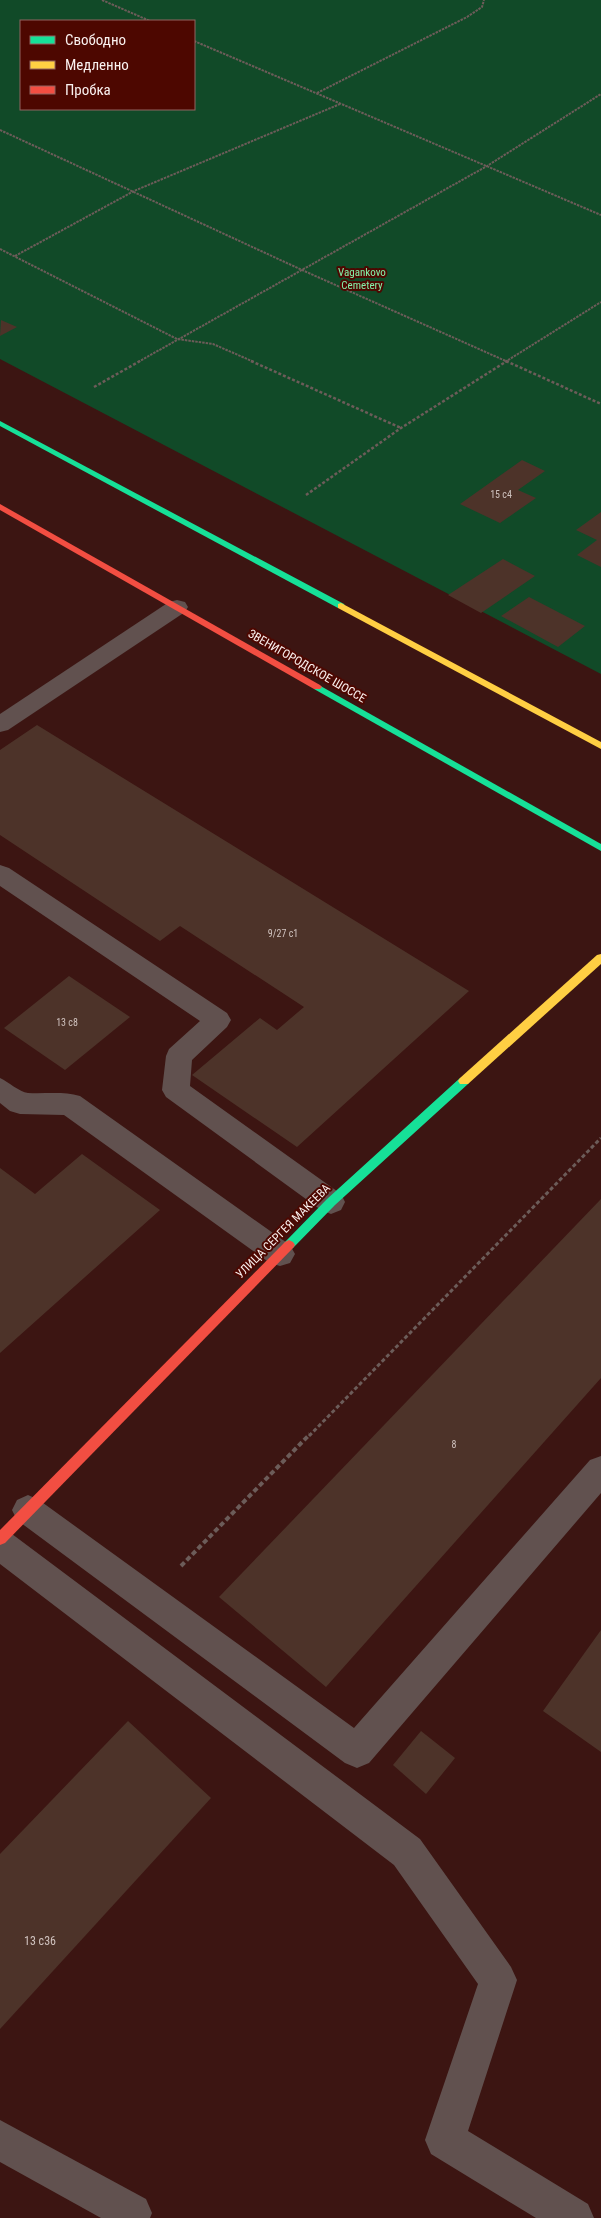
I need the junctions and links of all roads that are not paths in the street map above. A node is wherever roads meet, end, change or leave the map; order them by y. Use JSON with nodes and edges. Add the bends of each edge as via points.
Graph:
{"nodes":[{"id":1,"x":0,"y":423,"type":"edge"},
{"id":2,"x":0,"y":507,"type":"edge"},
{"id":3,"x":177,"y":607,"type":"junction"},
{"id":4,"x":0,"y":725,"type":"edge"},
{"id":5,"x":601,"y":746,"type":"edge"},
{"id":6,"x":601,"y":848,"type":"edge"},
{"id":7,"x":0,"y":874,"type":"edge"},
{"id":8,"x":601,"y":958,"type":"edge"},
{"id":9,"x":0,"y":1089,"type":"edge"},
{"id":10,"x":331,"y":1202,"type":"junction"},
{"id":11,"x":280,"y":1254,"type":"junction"},
{"id":12,"x":601,"y":1470,"type":"edge"},
{"id":13,"x":28,"y":1510,"type":"junction"},
{"id":14,"x":0,"y":1539,"type":"edge"},
{"id":15,"x":0,"y":1545,"type":"edge"},
{"id":16,"x":0,"y":2140,"type":"edge"},
{"id":17,"x":130,"y":2218,"type":"edge"},
{"id":18,"x":574,"y":2218,"type":"edge"}],
"edges":[{"from":1,"to":5,"type":"main road"},
{"from":2,"to":3,"type":"main road","name":"ЗВЕНИГОРОДСКОЕ ШОССЕ"},
{"from":3,"to":4,"type":"lane"},
{"from":3,"to":6,"type":"main road","name":"ЗВЕНИГОРОДСКОЕ ШОССЕ"},
{"from":7,"to":10,"type":"lane","via":[[218,1020],[179,1056],[176,1090]]},
{"from":8,"to":10,"type":"main road","name":"УЛИЦА СЕРГЕЯ МАКЕЕВА"},
{"from":9,"to":11,"type":"lane","via":[[20,1103],[70,1104]]},
{"from":10,"to":11,"type":"main road","name":"УЛИЦА СЕРГЕЯ МАКЕЕВА"},
{"from":11,"to":13,"type":"main road","name":"УЛИЦА СЕРГЕЯ МАКЕЕВА"},
{"from":12,"to":13,"type":"lane","via":[[357,1751]]},
{"from":13,"to":14,"type":"main road","name":"УЛИЦА СЕРГЕЯ МАКЕЕВА"},
{"from":15,"to":18,"type":"lane","via":[[407,1852],[498,1980],[445,2140]]},
{"from":16,"to":17,"type":"lane","via":[[132,2213]]}]}
